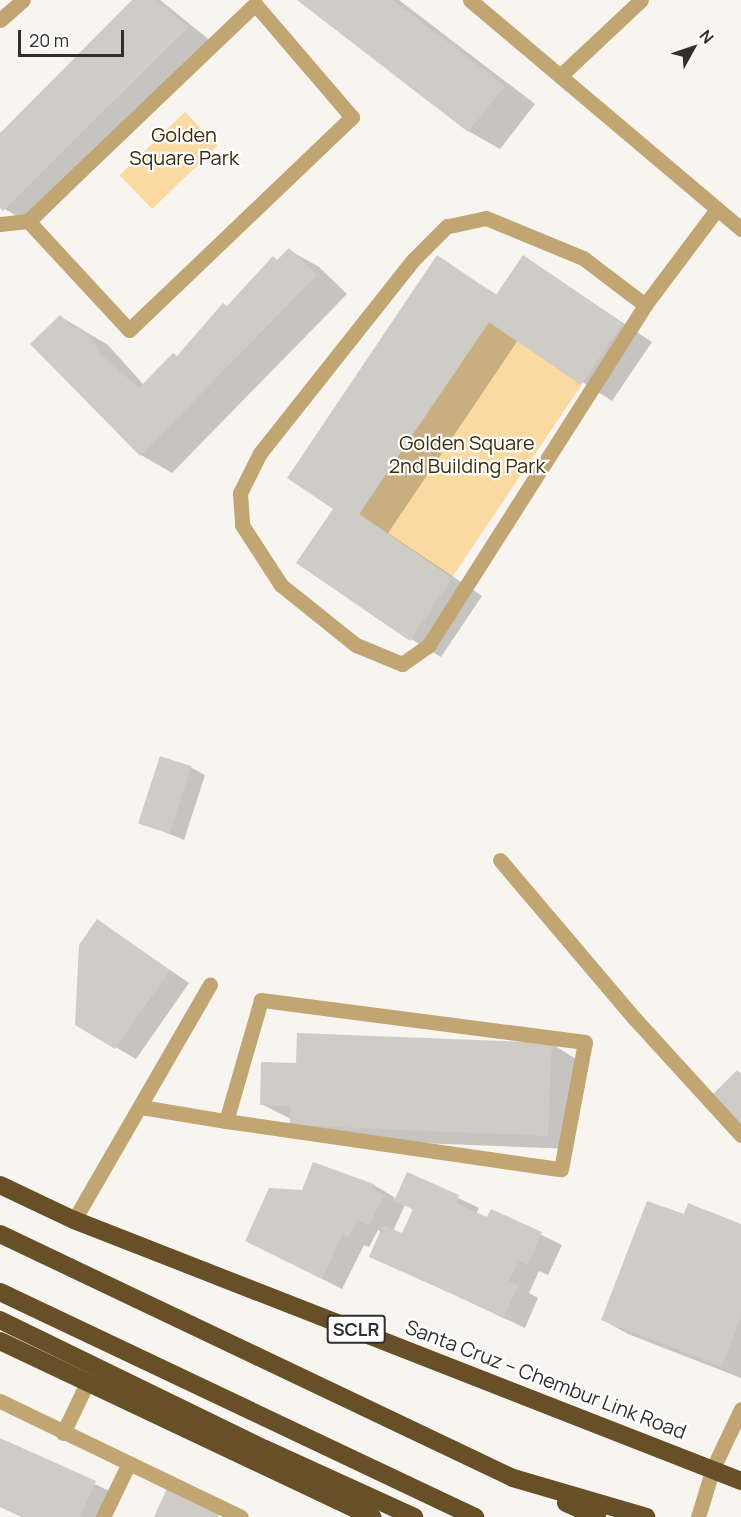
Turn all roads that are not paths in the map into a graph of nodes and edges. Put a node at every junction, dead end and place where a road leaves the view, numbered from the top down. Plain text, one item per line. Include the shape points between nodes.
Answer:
1 (23, 0) edge
2 (470, 0) edge
3 (641, 0) edge
4 (253, 2) edge
5 (0, 20) edge
6 (560, 76) junction
7 (717, 209) junction
8 (28, 221) junction
9 (0, 224) edge
10 (741, 229) edge
11 (645, 305) junction
12 (500, 860) dead end
13 (210, 984) dead end
14 (141, 1107) junction
15 (226, 1121) junction
16 (741, 1135) edge
17 (0, 1185) edge
18 (74, 1220) junction
19 (0, 1234) edge
20 (0, 1292) edge
21 (0, 1320) edge
22 (0, 1341) edge
23 (87, 1383) junction
24 (0, 1401) edge
25 (741, 1409) edge
26 (63, 1433) junction
27 (128, 1465) junction
28 (713, 1468) junction
29 (513, 1478) junction
30 (741, 1481) edge
31 (348, 1512) edge
32 (469, 1516) edge
33 (103, 1517) edge
34 (241, 1517) edge
35 (372, 1517) edge
36 (414, 1517) edge
37 (597, 1517) edge
38 (646, 1517) edge
39 (698, 1517) edge

1 - 5 street
2 - 6 street
3 - 6 street
4 - 8 street
4 - 8 street via 352,117 129,330
6 - 7 street
7 - 10 street
7 - 11 street
8 - 9 street
11 - 11 street via 584,258 486,218 447,226 413,260 260,453 240,493 242,525 281,585 356,645 402,664 428,646
12 - 16 street via 643,1028
13 - 14 street
14 - 15 street
14 - 18 street
15 - 15 street via 561,1169 585,1041 261,1000
17 - 18 highway, Santa Cruz – Chembur Link Road / SCLR
18 - 28 highway, Santa Cruz – Chembur Link Road / SCLR
19 - 29 highway
20 - 32 highway
21 - 36 highway
22 - 23 highway
23 - 26 street
23 - 31 highway
24 - 26 street
25 - 28 street
26 - 27 street
27 - 33 street
27 - 34 street
28 - 30 highway, Santa Cruz – Chembur Link Road / SCLR
28 - 39 street
29 - 37 highway
29 - 38 highway
31 - 35 highway

